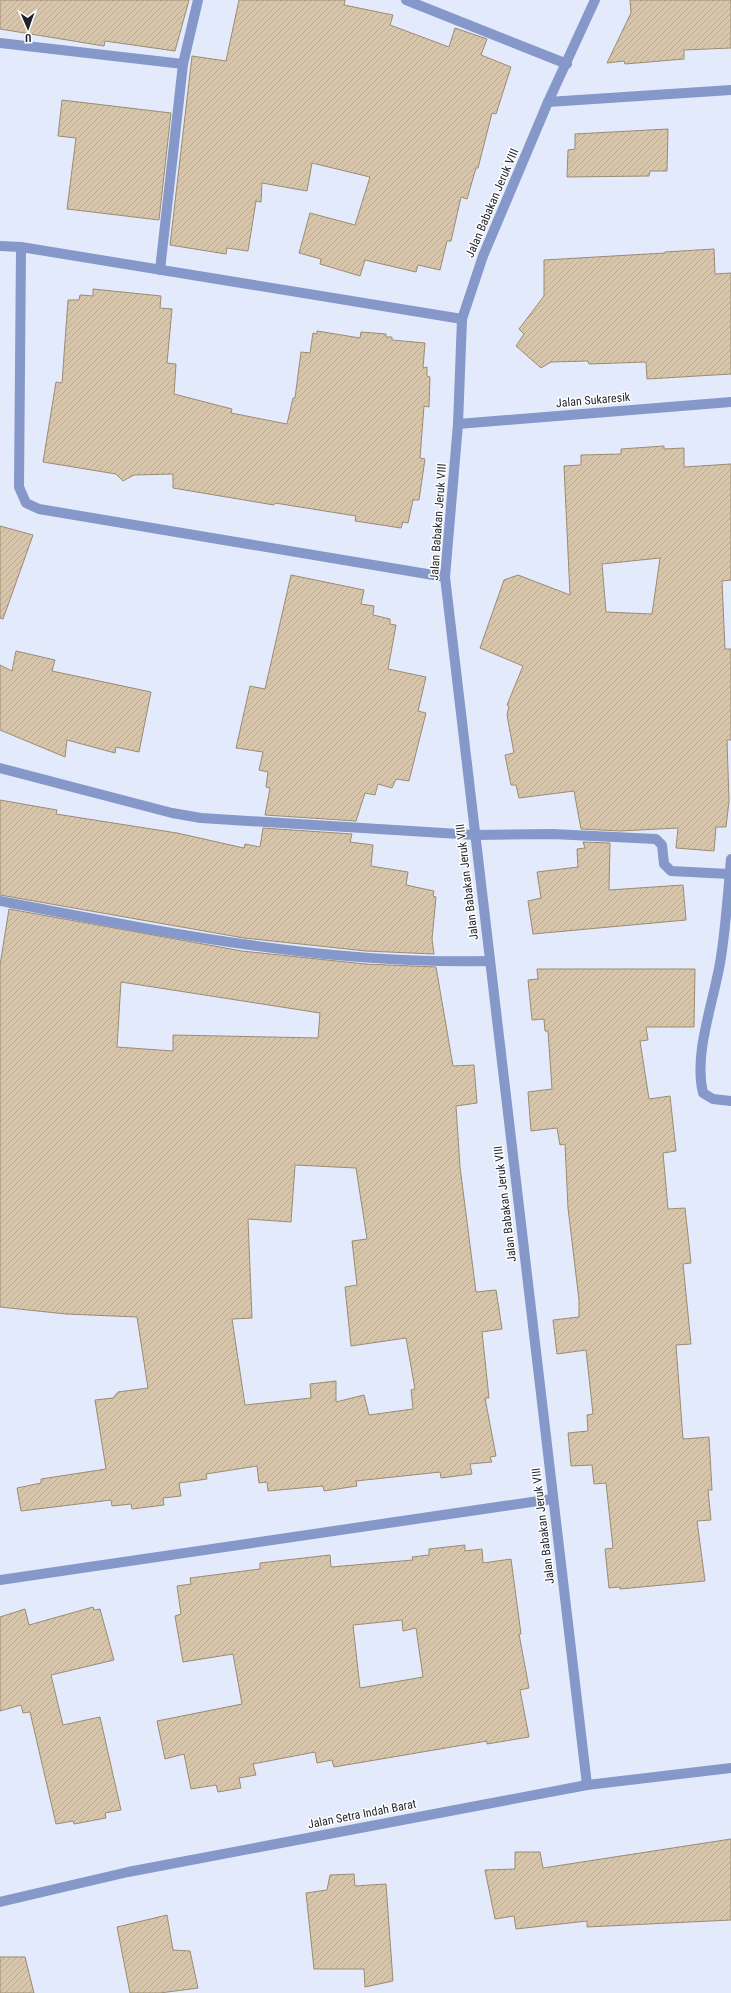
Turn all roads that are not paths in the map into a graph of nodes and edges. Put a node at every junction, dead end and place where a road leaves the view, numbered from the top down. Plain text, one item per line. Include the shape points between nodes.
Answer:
1 (198, 0) edge
2 (406, 0) edge
3 (595, 0) edge
4 (0, 43) edge
5 (183, 64) junction
6 (567, 64) junction
7 (731, 90) edge
8 (548, 102) junction
9 (0, 246) edge
10 (21, 248) junction
11 (160, 270) junction
12 (462, 319) junction
13 (731, 402) edge
14 (458, 424) junction
15 (444, 577) junction
16 (0, 768) edge
17 (475, 835) junction
18 (731, 859) edge
19 (730, 874) junction
20 (0, 901) edge
21 (489, 961) junction
22 (731, 1101) edge
23 (552, 1499) junction
24 (0, 1580) edge
25 (731, 1768) edge
26 (587, 1785) junction
27 (0, 1902) edge

1 - 5 street
2 - 6 street
3 - 6 street, Jalan Babakan Jeruk VIII
4 - 5 street
5 - 11 street
6 - 8 street, Jalan Babakan Jeruk VIII
7 - 8 street
8 - 12 street, Jalan Babakan Jeruk VIII via 483,256
9 - 10 street
10 - 11 street
10 - 15 street via 19,487 26,503 39,510
11 - 12 street
12 - 14 street, Jalan Babakan Jeruk VIII
13 - 14 street, Jalan Sukaresik
14 - 15 street, Jalan Babakan Jeruk VIII
15 - 17 street, Jalan Babakan Jeruk VIII
16 - 17 street via 172,813 202,818
17 - 19 street via 552,834 656,839 662,845 664,864 671,871
17 - 21 street, Jalan Babakan Jeruk VIII
18 - 19 street
19 - 22 street via 721,959 706,1022 700,1080 703,1093 713,1099
20 - 21 street via 226,943 376,960
21 - 23 street, Jalan Babakan Jeruk VIII
23 - 24 street
23 - 26 street, Jalan Babakan Jeruk VIII
25 - 26 street, Jalan Setra Indah Barat
26 - 27 street, Jalan Setra Indah Barat via 128,1872

